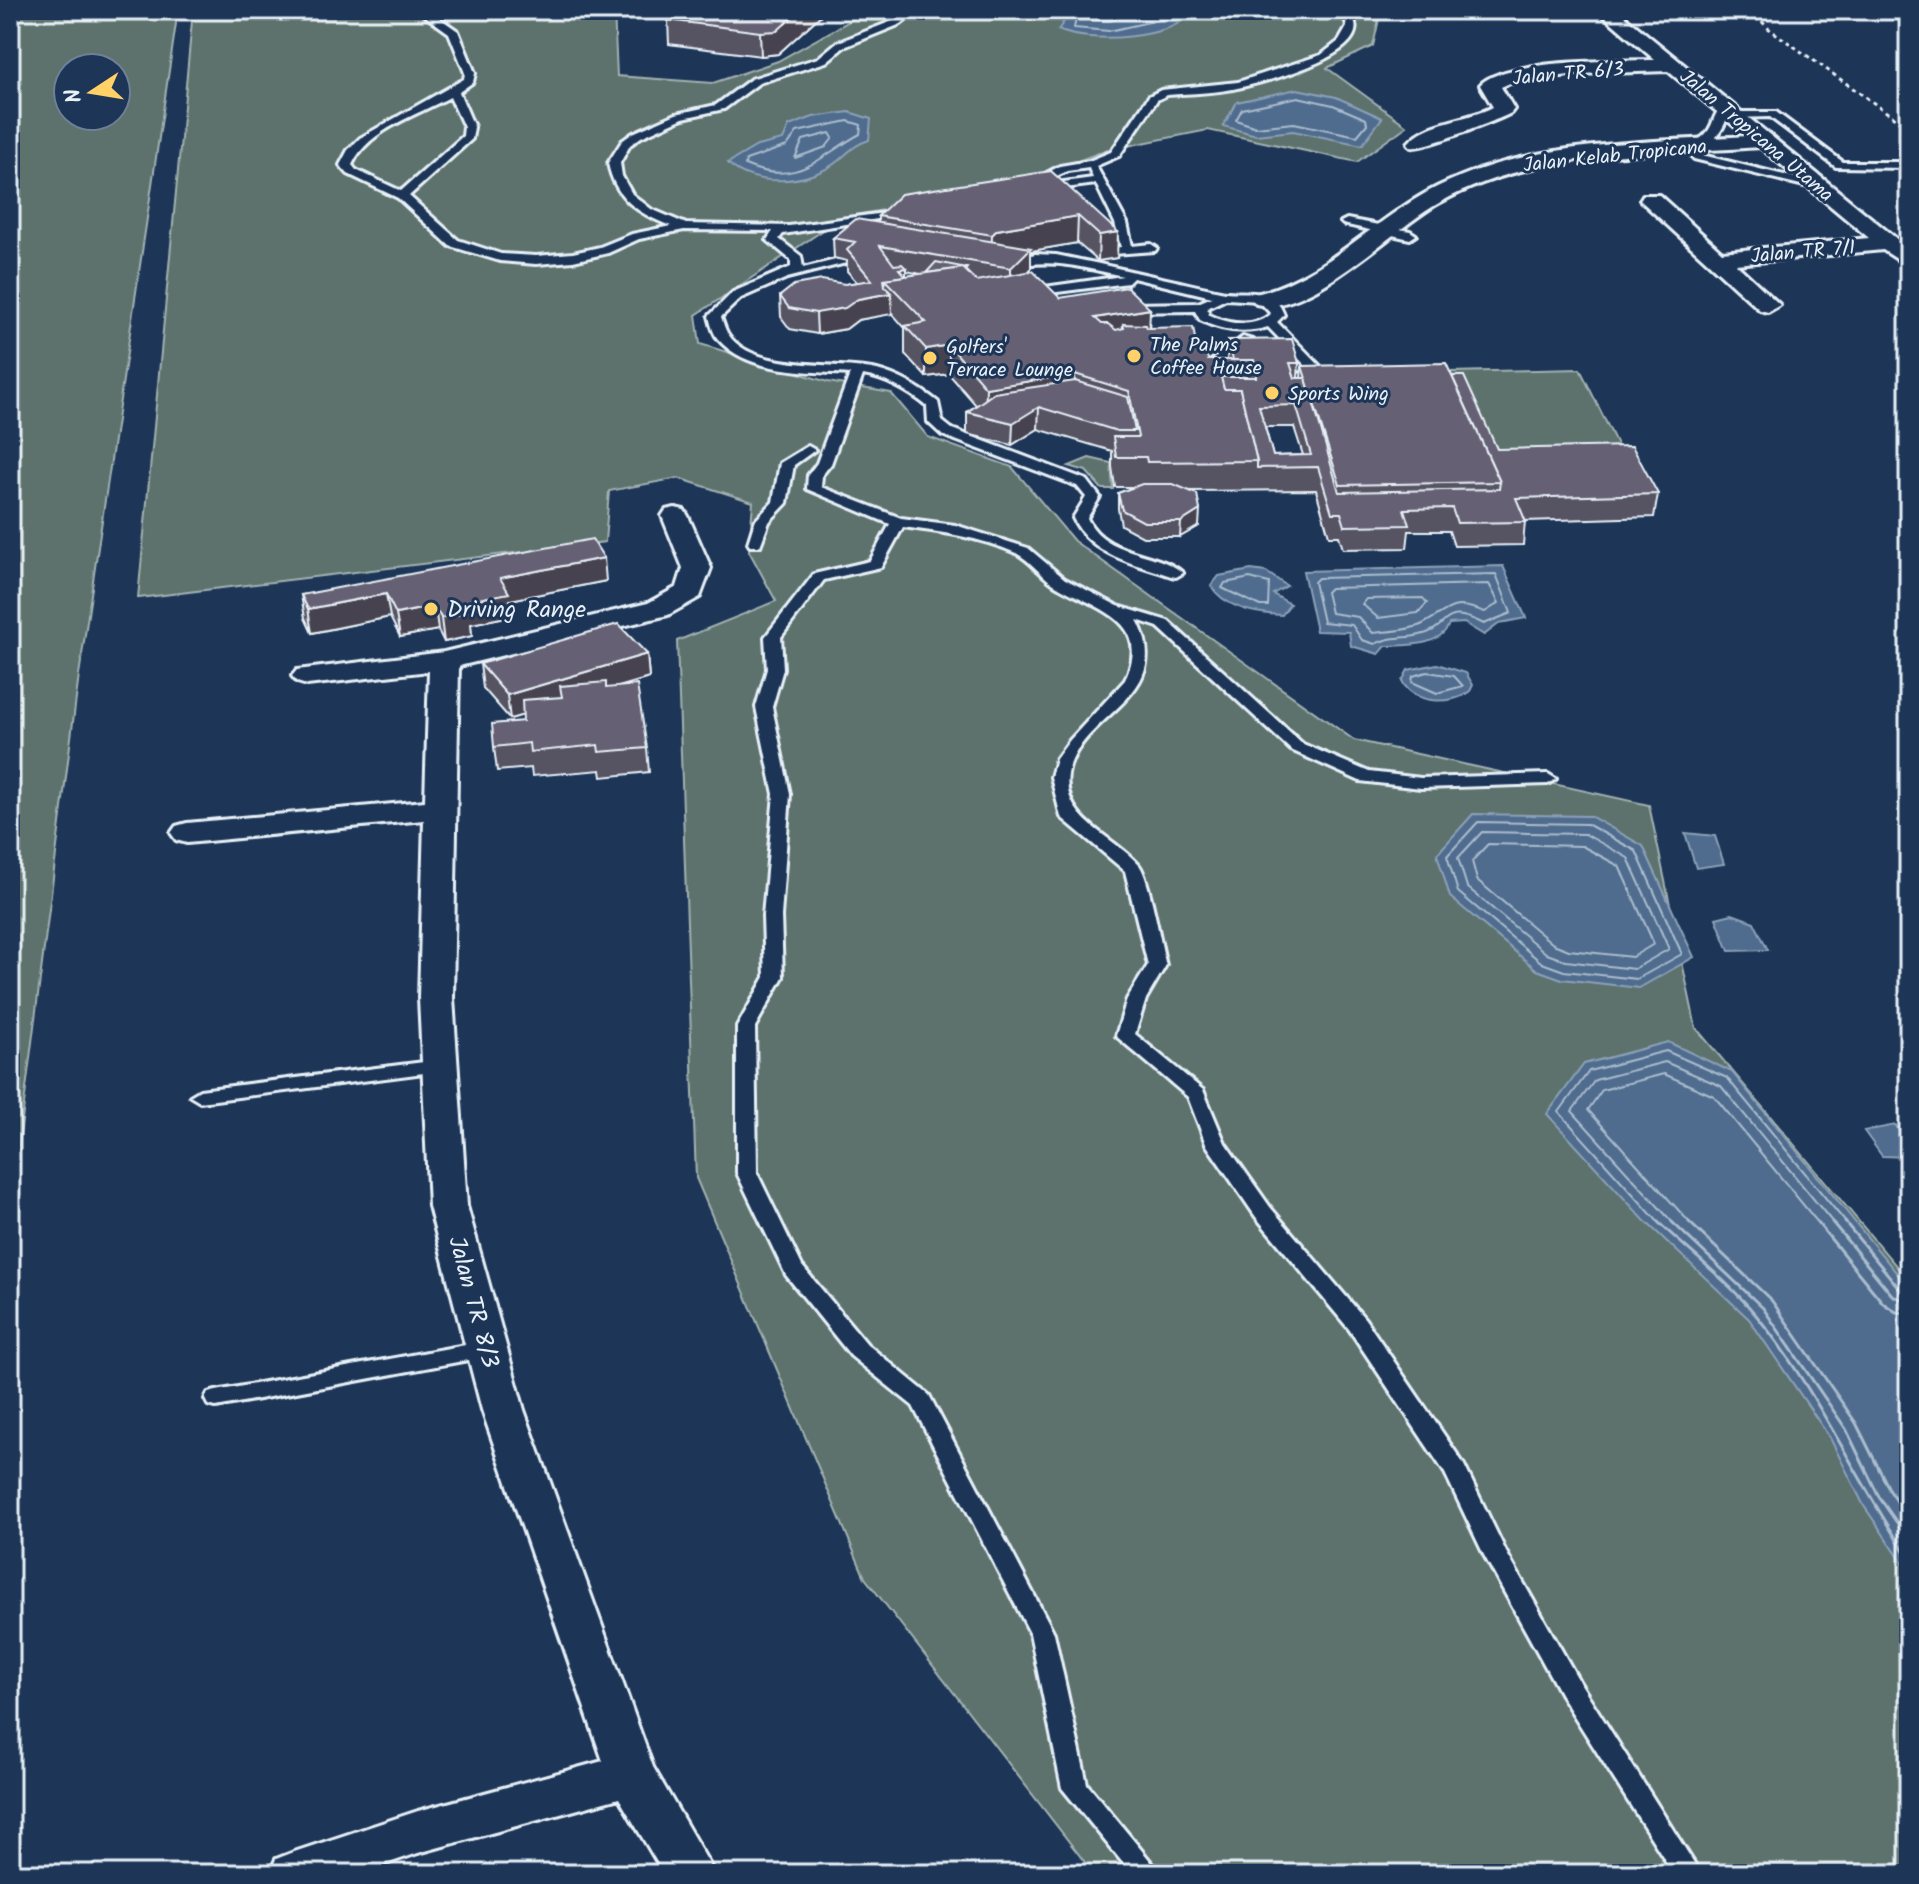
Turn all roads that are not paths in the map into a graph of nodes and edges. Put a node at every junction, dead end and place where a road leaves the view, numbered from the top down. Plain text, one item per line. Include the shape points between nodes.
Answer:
1 (422, 10) edge
2 (913, 10) edge
3 (1340, 10) edge
4 (1606, 10) edge
5 (1674, 65) junction
6 (453, 91) junction
7 (1728, 112) junction
8 (1418, 143) dead end
9 (1769, 146) junction
10 (1694, 152) junction
11 (1091, 164) junction
12 (1909, 165) edge
13 (1103, 185) junction
14 (1817, 186) junction
15 (1057, 190) junction
16 (402, 196) junction
17 (1031, 198) edge
18 (1651, 200) dead end
19 (915, 213) edge
20 (1347, 222) dead end
21 (684, 227) junction
22 (785, 228) junction
23 (1382, 229) junction
24 (1410, 235) junction
25 (1888, 243) junction
26 (1151, 248) dead end
27 (1127, 249) junction
28 (1110, 252) edge
29 (1092, 256) edge
30 (1718, 259) junction
31 (1909, 260) edge
32 (848, 261) edge
33 (1073, 263) junction
34 (1376, 263) dead end
35 (1007, 265) edge
36 (1138, 277) junction
37 (775, 279) junction
38 (1356, 279) dead end
39 (1012, 291) edge
40 (1223, 296) junction
41 (1768, 305) dead end
42 (1200, 307) junction
43 (1115, 309) edge
44 (1271, 311) junction
45 (1249, 327) junction
46 (858, 371) junction
47 (1231, 377) edge
48 (1296, 378) edge
49 (842, 417) junction
50 (808, 450) junction
51 (824, 464) junction
52 (675, 516) dead end
53 (898, 522) junction
54 (755, 543) dead end
55 (1176, 573) dead end
56 (1115, 608) junction
57 (444, 661) junction
58 (307, 676) dead end
59 (1548, 779) dead end
60 (442, 809) junction
61 (187, 833) dead end
62 (440, 1066) junction
63 (200, 1096) dead end
64 (487, 1349) junction
65 (216, 1399) dead end
66 (631, 1774) junction
67 (294, 1874) edge
68 (690, 1874) edge
69 (1148, 1874) edge
70 (1688, 1874) edge

1 - 6 lane via 453,31 470,73 469,80
2 - 21 lane via 898,22 840,45 822,60 755,81 720,107 680,116 626,143 614,163 621,189 639,209
3 - 11 lane via 1352,27 1343,43 1325,57 1239,85 1165,92 1153,98 1118,151
4 - 5 street, Jalan Tropicana Utama
5 - 7 street, Jalan Tropicana Utama
5 - 8 street, Jalan TR 6/3 via 1533,72 1496,80 1491,91 1504,109
6 - 16 lane via 469,127 468,137
6 - 16 lane via 405,114 348,157 352,172
7 - 9 street, Jalan Tropicana Utama
7 - 10 lane via 1718,131
7 - 12 lane via 1772,114 1840,165
9 - 10 street, Jalan Kelab Tropicana
9 - 14 street, Jalan Tropicana Utama
10 - 14 lane
10 - 23 street, Jalan Kelab Tropicana via 1515,166 1450,188
10 - 24 street, Jalan Kelab Tropicana via 1517,179 1452,205
11 - 13 lane
11 - 15 lane via 1057,171 1021,191
13 - 15 lane
13 - 27 lane
14 - 25 street, Jalan Tropicana Utama
15 - 17 lane
16 - 21 lane via 454,243 500,257 573,257
18 - 30 street, Jalan TR 7/1
19 - 22 lane
20 - 23 lane
21 - 22 lane
22 - 37 lane via 773,240 799,264
23 - 24 lane
23 - 44 street, Jalan Kelab Tropicana
24 - 34 street, Jalan Kelab Tropicana
25 - 30 street, Jalan TR 7/1
25 - 31 street, Jalan Tropicana Utama
26 - 27 lane
27 - 28 lane
29 - 33 lane
30 - 41 street, Jalan TR 7/1
32 - 37 lane
33 - 35 lane via 1046,258
33 - 36 lane
36 - 39 lane via 1031,293
36 - 40 lane
37 - 46 lane via 727,301 715,316 720,334 738,350 765,361
38 - 44 street via 1311,304
40 - 42 lane
40 - 44 lane
42 - 43 lane
42 - 45 lane via 1207,326
44 - 45 lane
44 - 48 lane via 1316,368 1313,375
45 - 47 lane via 1245,342 1216,364
46 - 49 lane
46 - 55 lane via 884,376 928,401 935,422 947,432 1082,483 1093,497 1080,518 1086,531 1113,549
49 - 50 lane
49 - 51 lane
50 - 51 lane
50 - 54 lane via 787,463 780,503 762,521
51 - 53 lane via 815,475 814,489
52 - 57 street via 697,568 690,591 658,609
53 - 56 lane via 955,529 1023,551 1060,582
53 - 69 lane via 876,564 819,577 773,637 775,669 764,707 782,794 772,916 774,977 746,1027 747,1173 793,1270 859,1350 921,1401 1042,1633 1075,1788
56 - 59 lane via 1163,624 1297,747 1366,777 1421,783
56 - 70 lane via 1128,617 1138,636 1139,667 1132,682 1064,759 1059,777 1067,813 1133,869 1157,965 1130,1007 1125,1036 1196,1094 1216,1144 1263,1212 1357,1324 1455,1469 1570,1688
57 - 58 street
57 - 60 street, Jalan TR 8/3
60 - 61 street
60 - 62 street, Jalan TR 8/3 via 436,998
62 - 63 lane
62 - 64 street, Jalan TR 8/3 via 448,1206
64 - 65 lane
64 - 66 street, Jalan TR 8/3 via 503,1410
66 - 67 street via 418,1832
66 - 68 street, Jalan TR 8/3

